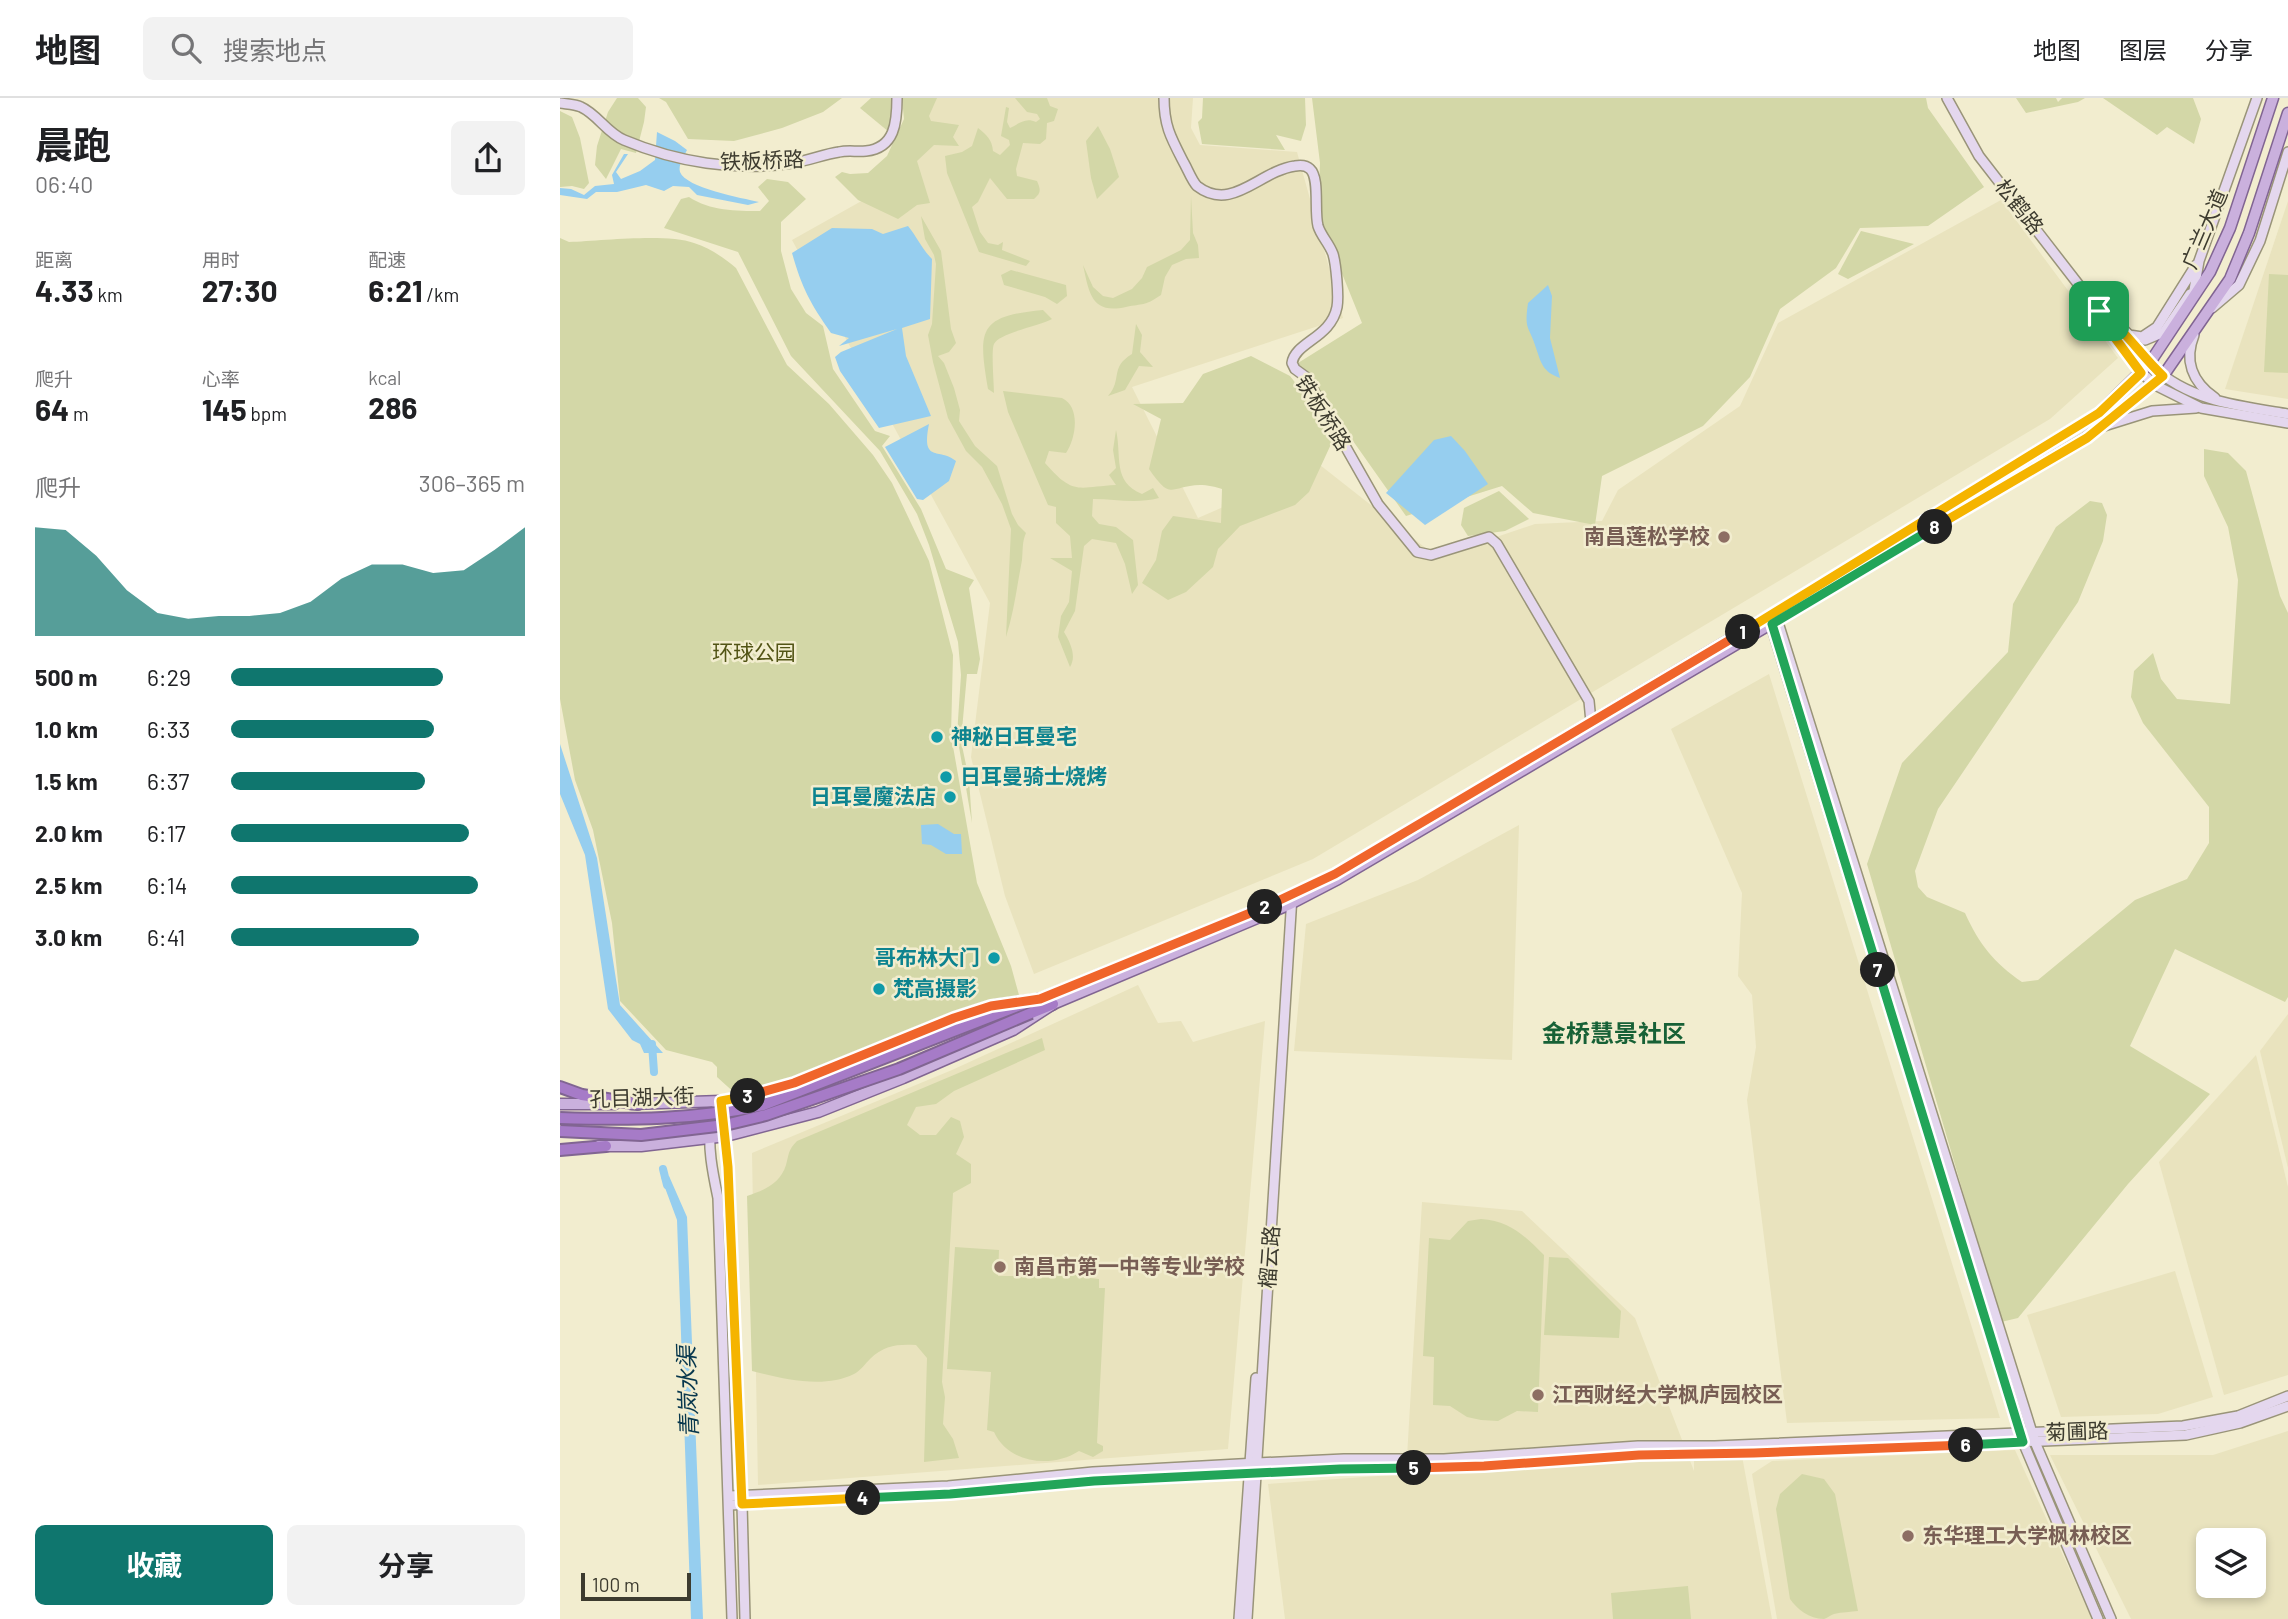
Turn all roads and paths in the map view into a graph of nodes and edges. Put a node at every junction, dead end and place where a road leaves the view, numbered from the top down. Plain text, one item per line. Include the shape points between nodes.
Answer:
1 (897, 98) edge
2 (1164, 98) edge
3 (1947, 98) edge
4 (2257, 98) edge
5 (2273, 98) edge
6 (560, 103) edge
7 (2288, 113) edge
8 (2288, 152) edge
9 (2199, 261) junction
10 (2195, 287) junction
11 (2193, 300) junction
12 (2211, 310) junction
13 (2099, 311) junction
14 (2111, 319) junction
15 (2195, 331) junction
16 (2129, 335) junction
17 (2149, 364) junction
18 (2141, 373) junction
19 (2163, 376) junction
20 (2155, 385) junction
21 (2222, 403) junction
22 (2201, 408) junction
23 (2288, 414) edge
24 (2288, 423) edge
25 (2102, 426) junction
26 (1773, 618) junction
27 (1591, 722) junction
28 (1290, 900) junction
29 (1040, 999) junction
30 (1053, 1004) junction
31 (1029, 1008) junction
32 (560, 1087) edge
33 (721, 1101) junction
34 (560, 1104) edge
35 (638, 1104) junction
36 (560, 1118) edge
37 (560, 1131) edge
38 (726, 1136) junction
39 (711, 1139) junction
40 (606, 1146) joint
41 (560, 1148) edge
42 (2288, 1396) edge
43 (2288, 1406) edge
44 (2022, 1438) junction
45 (2033, 1438) junction
46 (1254, 1463) junction
47 (1253, 1474) junction
48 (742, 1500) junction
49 (730, 1501) junction
50 (733, 1619) edge
51 (745, 1619) edge
52 (1239, 1619) edge
53 (1247, 1619) edge
54 (2098, 1619) edge
55 (2111, 1619) edge

1 - 6 street, 铁板桥路 via 894,131 877,149 753,166 692,161 637,145 617,137 582,107
2 - 27 street, 铁板桥路 via 1164,120 1196,185 1218,195 1232,195 1278,170 1309,167 1316,185 1317,222 1334,256 1337,307 1324,333 1296,351 1295,369 1306,377 1378,504 1417,552 1431,555 1489,537 1497,544 1589,701
3 - 13 street, 松鹤路 via 1979,156
4 - 9 street
5 - 11 main road, 广兰大道 via 2230,228
7 - 12 main road, 广兰大道 via 2249,233
8 - 12 street via 2260,241 2239,285
9 - 10 street
9 - 16 street via 2157,327 2142,337
10 - 11 street
10 - 16 street via 2164,332 2146,340
11 - 17 main road, 广兰大道
12 - 15 main road, 广兰大道
13 - 14 street, 松鹤路
13 - 18 street, 松鹤路
14 - 16 street
14 - 17 street, 松鹤路
15 - 19 main road, 广兰大道
15 - 21 street via 2189,362 2202,387
17 - 18 main road, 广兰大道
17 - 19 street, 松鹤路
18 - 20 street, 松鹤路
18 - 26 main road, 广兰大道 via 2099,413
19 - 20 main road, 广兰大道
19 - 21 street, 松鹤路
20 - 22 street, 松鹤路
20 - 25 main road, 广兰大道
21 - 23 street, 松鹤路
22 - 24 street
22 - 25 street via 2152,411
25 - 26 main road, 广兰大道
26 - 27 main road
26 - 28 main road via 1338,879
26 - 44 street
26 - 45 street
27 - 28 main road
28 - 29 main road
28 - 30 main road
28 - 46 street, 榴云路
29 - 31 highway, 孔目湖大街
29 - 33 main road via 991,1006 794,1083
30 - 31 highway, 孔目湖大街
30 - 38 main road via 1013,1030 903,1078 818,1112
31 - 36 highway, 孔目湖大街, bridge via 763,1105 723,1114 641,1121
31 - 37 highway, 孔目湖大街, bridge via 899,1069 766,1115 641,1135
32 - 35 highway
33 - 35 main road
33 - 38 street
33 - 39 street via 711,1119
34 - 35 main road
38 - 39 main road
38 - 48 street
39 - 40 main road
39 - 49 street via 718,1198
40 - 41 highway
42 - 45 street, 菊圃路 via 2238,1416 2183,1426
43 - 45 street, 菊圃路 via 2186,1435
44 - 45 street, 菊圃路
44 - 46 street, 菊圃路 via 1638,1446 1444,1459
44 - 47 street, 菊圃路
44 - 54 street
45 - 55 street
46 - 47 street, 榴云路
46 - 48 street, 菊圃路
47 - 48 street, 菊圃路 via 950,1494
47 - 52 street, 榴云路
47 - 53 street, 榴云路
48 - 49 street, 菊圃路
48 - 51 street
49 - 50 street

